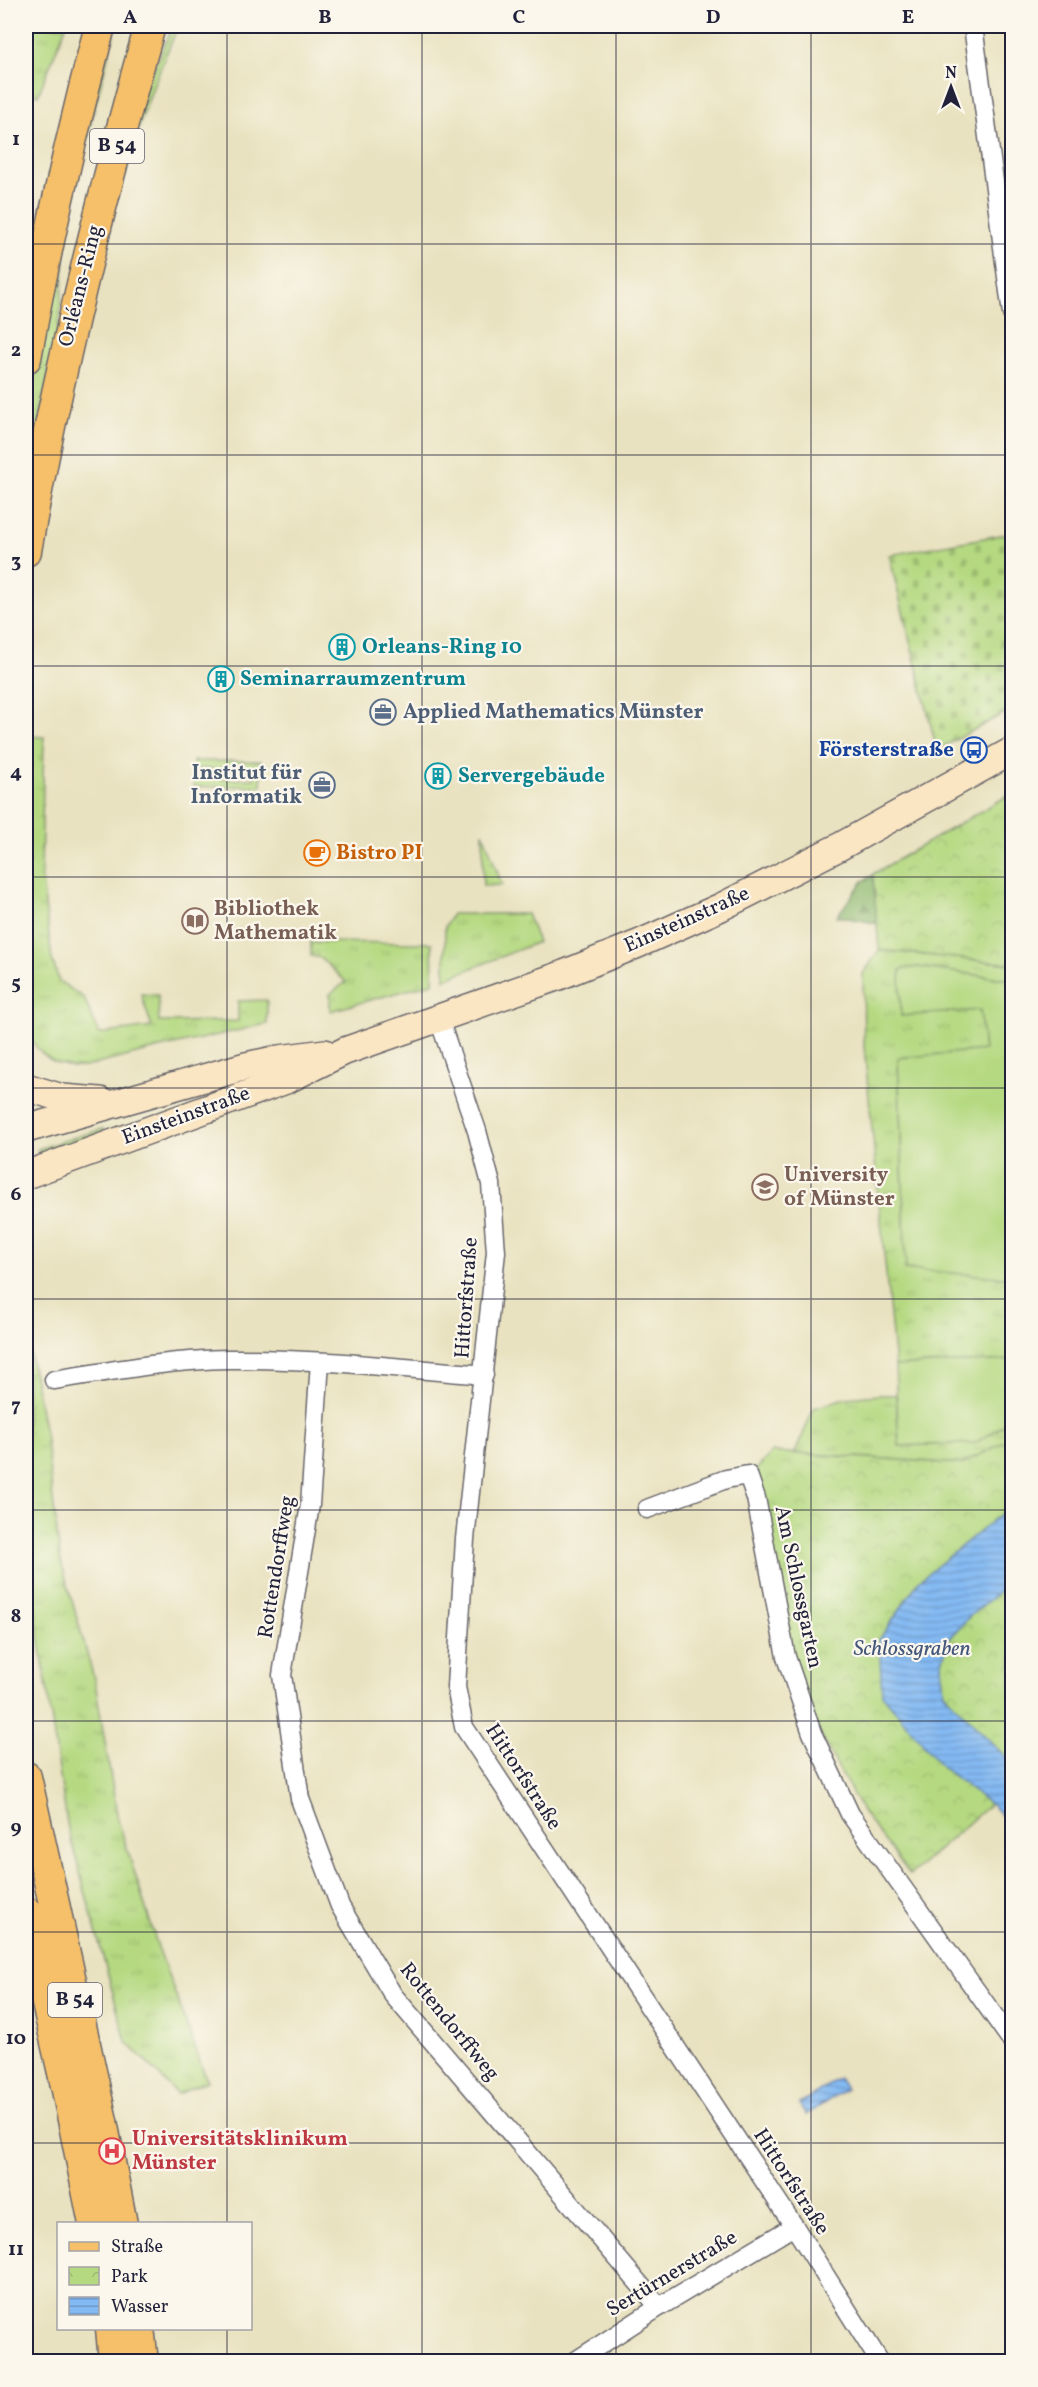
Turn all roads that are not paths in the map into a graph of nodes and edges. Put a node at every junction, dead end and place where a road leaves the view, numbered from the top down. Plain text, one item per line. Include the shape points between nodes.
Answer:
1 (100, 26) edge
2 (150, 26) edge
3 (973, 26) edge
4 (1012, 314) edge
5 (26, 358) edge
6 (26, 551) edge
7 (1012, 751) edge
8 (439, 1019) junction
9 (345, 1051) junction
10 (26, 1087) edge
11 (138, 1097) junction
12 (26, 1129) edge
13 (26, 1175) edge
14 (320, 1362) junction
15 (484, 1375) junction
16 (54, 1380) dead end
17 (647, 1509) dead end
18 (26, 1777) edge
19 (26, 1912) edge
20 (1012, 2041) edge
21 (94, 2222) edge
22 (122, 2222) edge
23 (794, 2226) junction
24 (659, 2307) junction
25 (111, 2330) edge
26 (139, 2330) edge
27 (114, 2361) edge
28 (143, 2361) edge
29 (574, 2361) edge
30 (880, 2361) edge

1 - 5 main road, Orléans-Ring / B 54 via 44,256
2 - 6 main road, Orléans-Ring / B 54 via 77,300 43,451
3 - 4 street
7 - 8 main road, Einsteinstraße via 721,907 568,972
8 - 9 main road, Einsteinstraße
8 - 15 street, Hittorfstraße via 491,1184 496,1252
9 - 11 main road, Einsteinstraße via 246,1066
9 - 13 main road, Einsteinstraße via 286,1080
10 - 11 main road via 81,1101
11 - 12 main road, Einsteinstraße
14 - 15 street
14 - 16 street via 227,1359
14 - 24 street, Rottendorffweg via 310,1505 282,1675 300,1799 340,1906 393,1995
15 - 23 street, Hittorfstraße via 465,1539 456,1687 464,1727
17 - 20 street, Am Schlossgarten via 726,1479 748,1475 756,1498 786,1657 812,1732 850,1814
18 - 22 main road, B 54
19 - 21 main road, B 54
23 - 24 street, Sertürnerstraße
23 - 30 street, Hittorfstraße
24 - 29 street, Sertürnerstraße
25 - 27 main road
26 - 28 main road

